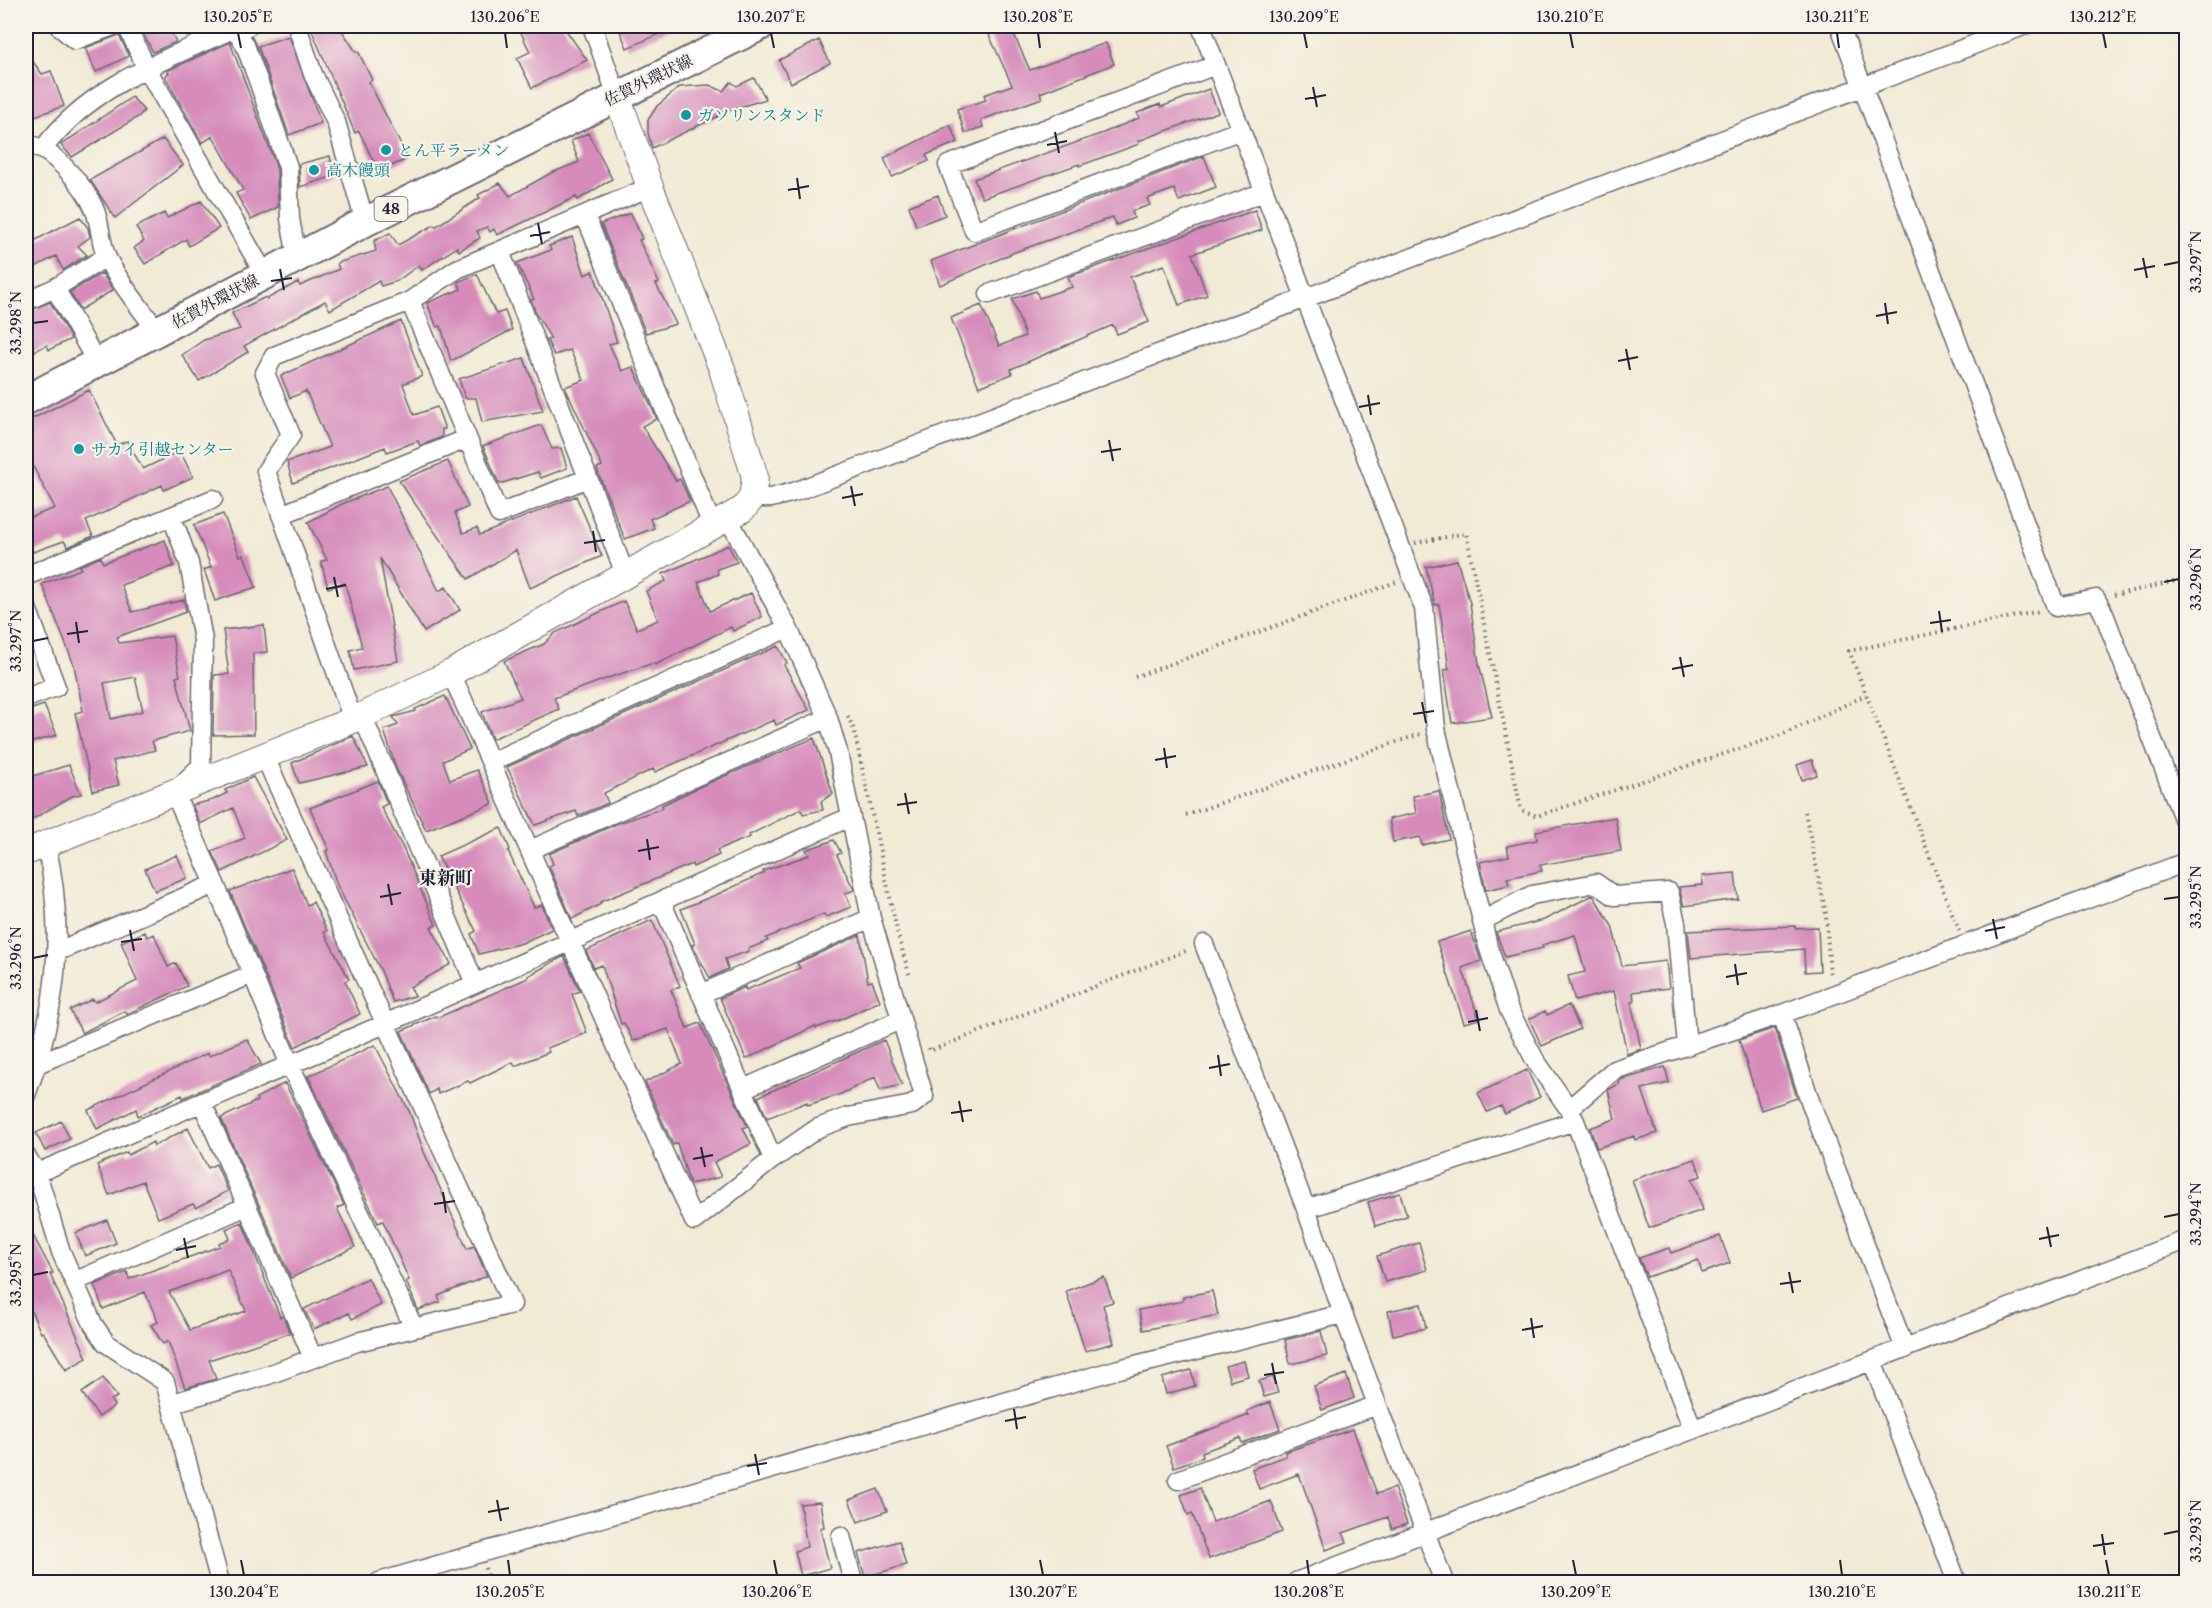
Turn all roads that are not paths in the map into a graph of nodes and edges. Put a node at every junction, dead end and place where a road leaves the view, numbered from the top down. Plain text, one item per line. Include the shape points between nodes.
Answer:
1 (59, 26) edge
2 (113, 26) edge
3 (127, 26) edge
4 (297, 26) edge
5 (592, 26) edge
6 (760, 26) edge
7 (1201, 26) edge
8 (1840, 26) edge
9 (2022, 26) edge
10 (241, 27) edge
11 (1216, 65) junction
12 (147, 69) junction
13 (1861, 85) junction
14 (617, 96) junction
15 (1241, 130) junction
16 (34, 147) edge
17 (650, 187) junction
18 (1264, 192) junction
19 (585, 214) junction
20 (365, 222) junction
21 (500, 251) junction
22 (106, 257) junction
23 (297, 257) junction
24 (265, 275) junction
25 (55, 288) junction
26 (989, 294) dead end
27 (1304, 297) junction
28 (26, 301) edge
29 (410, 301) junction
30 (157, 331) junction
31 (97, 363) junction
32 (26, 400) edge
33 (466, 439) junction
34 (588, 478) junction
35 (752, 498) junction
36 (213, 499) dead end
37 (281, 515) junction
38 (172, 517) junction
39 (720, 522) junction
40 (625, 574) junction
41 (26, 576) edge
42 (26, 605) edge
43 (788, 628) junction
44 (452, 673) junction
45 (26, 698) edge
46 (358, 717) junction
47 (828, 718) junction
48 (264, 755) junction
49 (491, 762) junction
50 (174, 792) junction
51 (850, 817) junction
52 (2187, 826) edge
53 (36, 848) edge
54 (530, 850) junction
55 (2187, 862) edge
56 (215, 884) junction
57 (661, 901) junction
58 (871, 918) junction
59 (1482, 921) junction
60 (570, 942) junction
61 (1204, 944) road end
62 (56, 951) junction
63 (250, 975) junction
64 (475, 984) junction
65 (701, 994) junction
66 (1782, 1014) junction
67 (900, 1020) junction
68 (387, 1023) junction
69 (1687, 1046) junction
70 (37, 1064) junction
71 (290, 1065) junction
72 (743, 1089) junction
73 (26, 1095) edge
74 (202, 1102) junction
75 (1572, 1115) junction
76 (26, 1156) edge
77 (773, 1158) junction
78 (37, 1173) junction
79 (247, 1206) junction
80 (1306, 1209) junction
81 (2187, 1240) edge
82 (76, 1281) junction
83 (1343, 1314) junction
84 (414, 1328) junction
85 (1905, 1349) junction
86 (313, 1358) junction
87 (1872, 1361) junction
88 (173, 1403) junction
89 (1377, 1405) junction
90 (1693, 1430) junction
91 (1179, 1480) dead end
92 (1425, 1533) junction
93 (841, 1536) dead end
94 (220, 1582) edge
95 (379, 1582) edge
96 (853, 1582) edge
97 (1296, 1582) edge
98 (1444, 1582) edge
99 (1957, 1582) edge

1 - 2 street via 75,40
3 - 12 street
4 - 20 street via 336,122
5 - 14 street
6 - 14 main road, 佐賀外環状線 / 48
7 - 11 street
8 - 13 street
9 - 13 street
10 - 12 street
10 - 23 street via 288,167 290,219
11 - 15 street
11 - 15 street via 948,165 974,231
12 - 16 street via 86,103
12 - 24 street
13 - 27 street
13 - 52 street via 2056,608 2096,599
14 - 17 street
14 - 20 main road, 佐賀外環状線 / 48
15 - 18 street
16 - 22 street via 62,163 93,206
17 - 19 street
17 - 35 street via 722,369 755,477
18 - 26 street
18 - 27 street
19 - 21 street
19 - 39 street
20 - 23 main road, 佐賀外環状線 / 48
21 - 29 street via 457,269
21 - 34 street
22 - 25 street
22 - 30 street
23 - 24 main road, 佐賀外環状線 / 48
24 - 30 main road, 佐賀外環状線 / 48
25 - 28 street
25 - 31 street
27 - 35 street via 794,492
27 - 59 street via 1424,608 1436,729
29 - 33 street
29 - 37 street via 274,356 265,373 291,435 266,471
30 - 31 main road, 佐賀外環状線 / 48
31 - 32 main road, 佐賀外環状線 / 48
33 - 34 street via 499,514
33 - 37 street
34 - 40 street
35 - 39 street via 743,509
36 - 38 street
37 - 46 street
38 - 41 street
38 - 50 street via 189,563 203,640 201,766
39 - 40 street
39 - 43 street
40 - 44 street
42 - 45 street via 56,687
43 - 47 street
43 - 49 street
44 - 46 street
44 - 49 street
46 - 48 street
46 - 64 street
47 - 51 street
47 - 54 street
48 - 50 street
48 - 68 street
49 - 54 street
50 - 53 street
50 - 56 street
51 - 57 street
51 - 58 street
53 - 62 street via 55,885
54 - 60 street
55 - 66 street
56 - 62 street
56 - 63 street
57 - 60 street
57 - 65 street
58 - 65 street
58 - 67 street
59 - 69 street via 1532,895 1596,883 1614,896 1669,892 1676,923
59 - 75 street via 1509,1010 1535,1060
60 - 64 street
60 - 77 street via 694,1221
61 - 80 street
62 - 70 street via 49,1021
63 - 70 street
63 - 71 street
64 - 68 street
65 - 72 street
66 - 69 street
66 - 85 street via 1811,1104
67 - 72 street
67 - 77 street via 924,1096 912,1105 849,1117 818,1128
68 - 71 street
68 - 84 street via 512,1304
69 - 75 street via 1614,1070
70 - 73 street
71 - 74 street
71 - 84 street
72 - 77 street
74 - 78 street
74 - 79 street
75 - 80 street
75 - 90 street
76 - 78 street
78 - 82 street via 61,1252
79 - 82 street
79 - 86 street
80 - 83 street
81 - 85 street
82 - 88 street via 93,1324 106,1342 165,1382
83 - 89 street
83 - 95 street via 1107,1372
84 - 86 street
85 - 87 street
86 - 88 street
87 - 90 street
87 - 99 street
88 - 94 street
89 - 91 street
89 - 92 street
90 - 92 street
92 - 97 street
92 - 98 street
93 - 96 street

